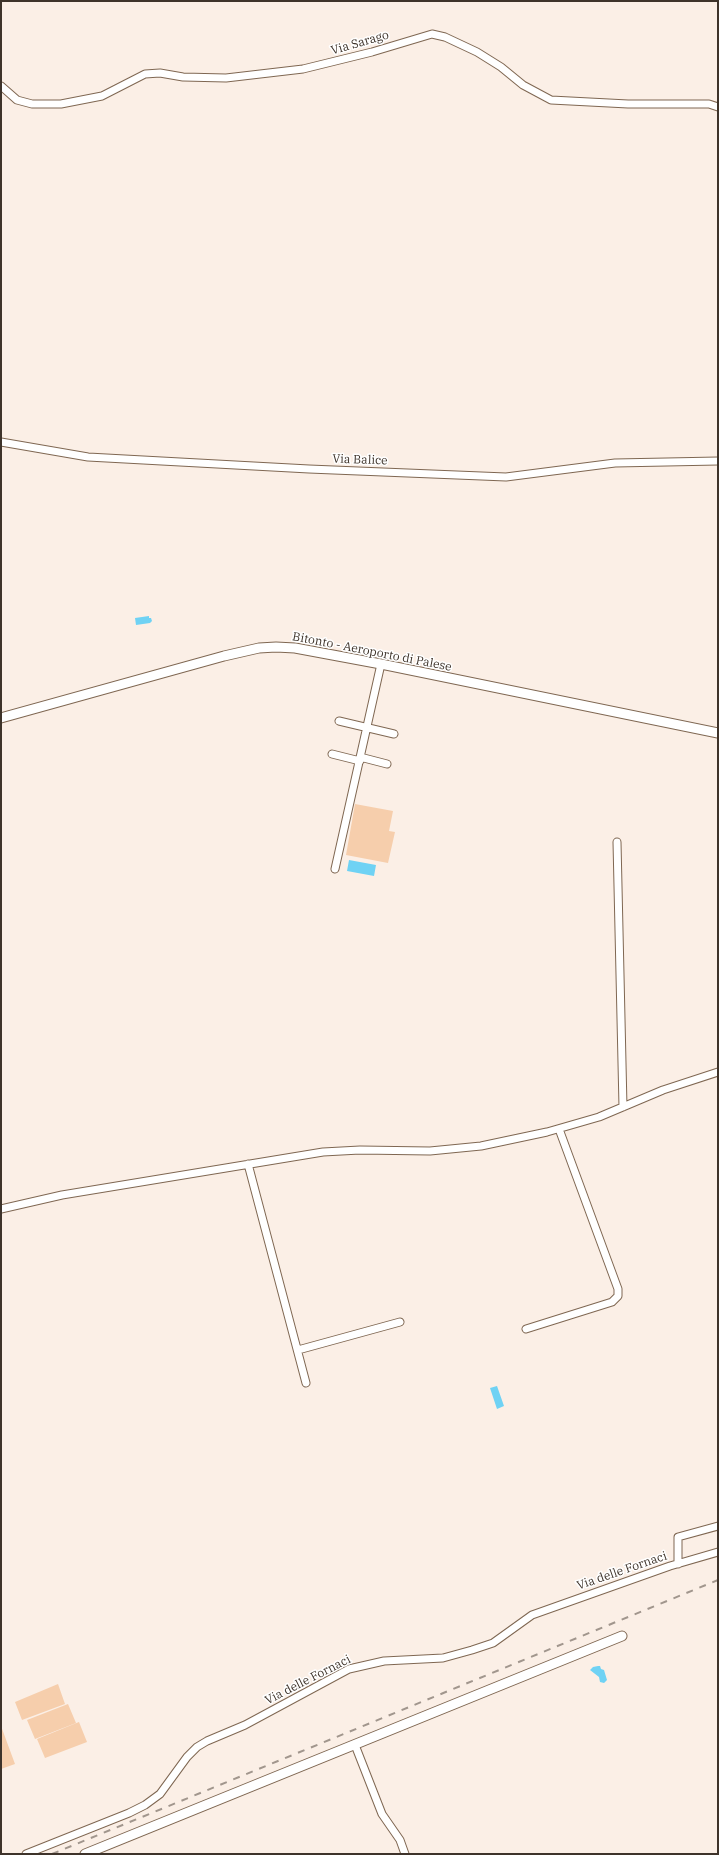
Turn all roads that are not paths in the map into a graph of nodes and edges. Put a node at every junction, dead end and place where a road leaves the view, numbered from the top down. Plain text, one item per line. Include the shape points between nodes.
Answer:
1 (1, 86) edge
2 (718, 107) edge
3 (1, 442) edge
4 (718, 461) edge
5 (381, 664) junction
6 (1, 718) edge
7 (339, 721) dead end
8 (367, 728) junction
9 (718, 733) edge
10 (394, 734) dead end
11 (332, 754) dead end
12 (360, 759) junction
13 (387, 764) dead end
14 (617, 842) dead end
15 (336, 869) dead end
16 (718, 1072) edge
17 (623, 1107) junction
18 (559, 1129) junction
19 (248, 1164) junction
20 (1, 1209) edge
21 (400, 1322) dead end
22 (526, 1329) dead end
23 (298, 1350) junction
24 (306, 1383) dead end
25 (718, 1526) edge
26 (718, 1552) edge
27 (678, 1564) junction
28 (622, 1636) dead end
29 (355, 1745) junction
30 (26, 1854) edge
31 (85, 1854) edge
32 (405, 1854) edge

1 - 2 street, Via Sarago via 17,100 32,104 62,104 102,96 144,74 226,78 303,69 432,34 445,36 476,52 501,67 523,85 551,100 628,104 709,104
3 - 4 street, Via Balice via 88,457 506,477 615,463
5 - 6 main road, Bitonto - Aeroporto di Palese via 295,648 259,648
5 - 8 street
5 - 9 main road, Bitonto - Aeroporto di Palese
7 - 8 street
8 - 10 street
8 - 12 street
11 - 12 street
12 - 13 street
12 - 15 street
14 - 17 street
16 - 17 street via 663,1090
17 - 18 street
18 - 19 street via 481,1146 430,1151 323,1152
18 - 22 street via 618,1289 618,1296 612,1302
19 - 20 street via 62,1195
19 - 23 street
21 - 23 street
23 - 24 street
25 - 27 street via 678,1537
26 - 27 street, Via delle Fornaci
27 - 30 street, Via delle Fornaci via 532,1615 493,1643 472,1650 443,1658 384,1661 348,1669 246,1725 198,1747 187,1757 160,1794 145,1805
28 - 29 main road
29 - 31 main road
29 - 32 street via 382,1814 400,1840

